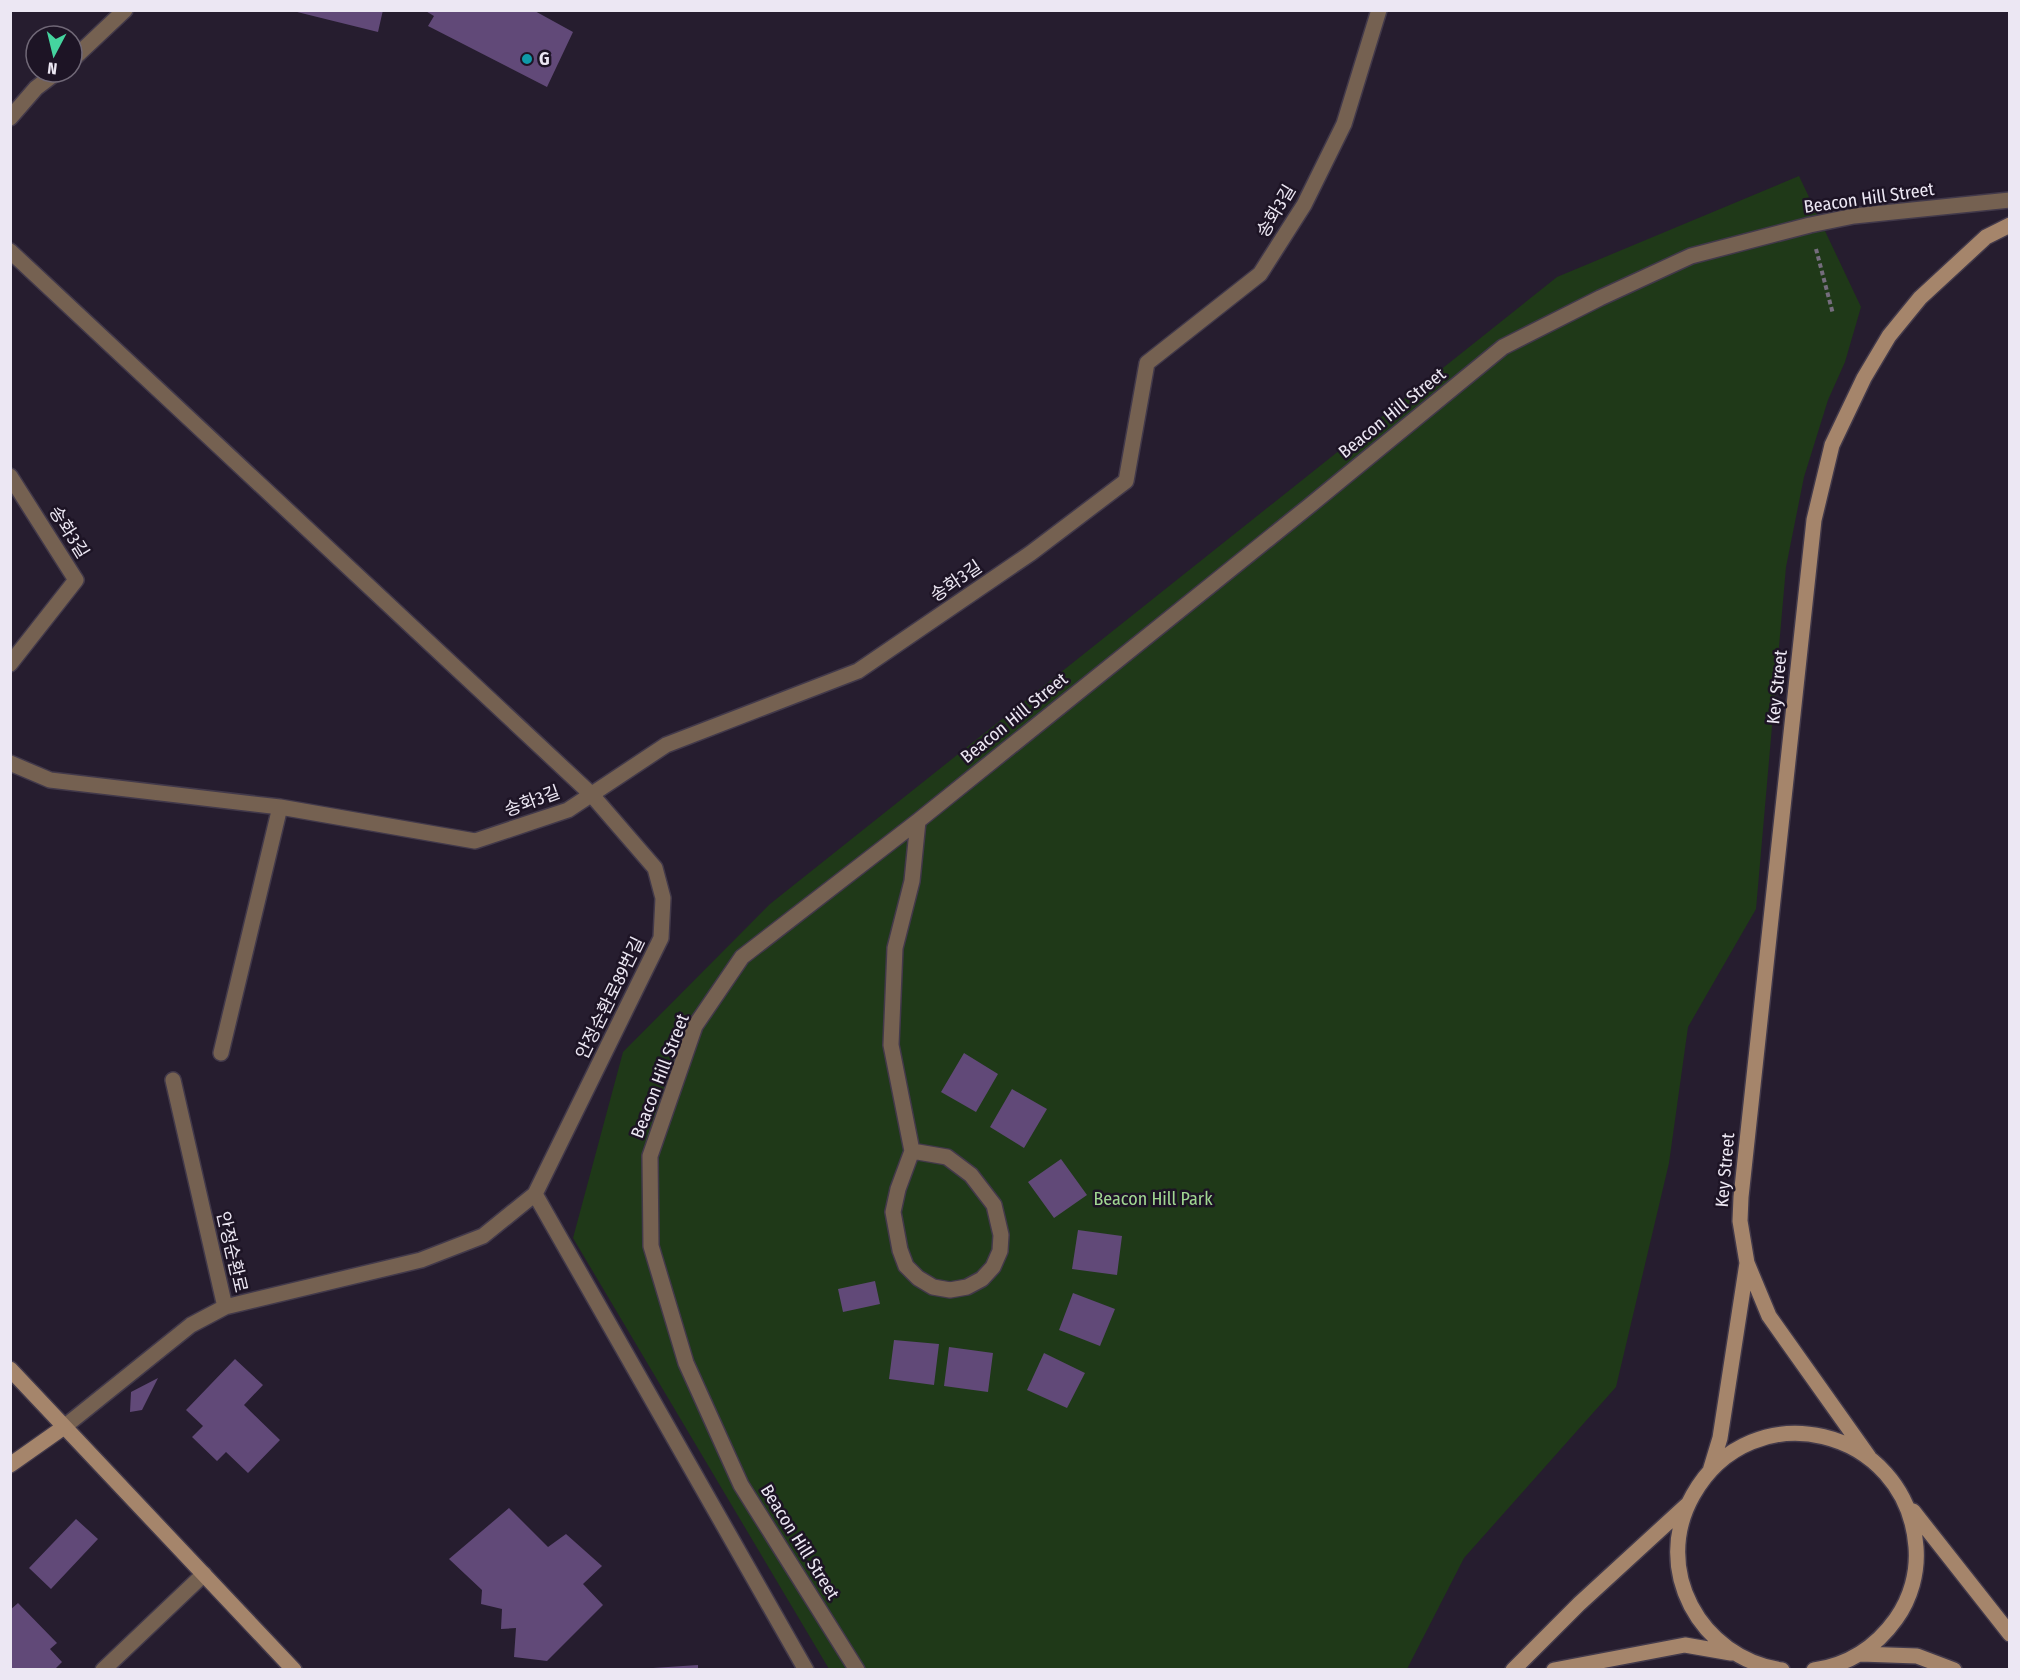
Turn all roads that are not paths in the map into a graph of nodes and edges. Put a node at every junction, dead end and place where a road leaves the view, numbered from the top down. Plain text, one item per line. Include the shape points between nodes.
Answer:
1 (125, 10) edge
2 (1379, 10) edge
3 (84, 49) edge
4 (41, 84) edge
5 (10, 118) edge
6 (2010, 200) edge
7 (2010, 225) edge
8 (10, 250) edge
9 (10, 476) edge
10 (10, 664) edge
11 (10, 763) edge
12 (591, 794) junction
13 (280, 807) junction
14 (918, 821) junction
15 (221, 1053) dead end
16 (173, 1080) dead end
17 (912, 1151) junction
18 (535, 1194) junction
19 (1747, 1263) junction
20 (225, 1307) junction
21 (10, 1370) edge
22 (64, 1427) junction
23 (1869, 1457) junction
24 (10, 1465) edge
25 (1710, 1471) junction
26 (1905, 1501) junction
27 (1688, 1504) junction
28 (204, 1574) junction
29 (2010, 1634) edge
30 (1733, 1653) junction
31 (1862, 1654) junction
32 (103, 1670) edge
33 (294, 1670) edge
34 (806, 1670) edge
35 (857, 1670) edge
36 (1513, 1670) edge
37 (1554, 1670) edge
38 (1782, 1670) edge
39 (1814, 1670) edge
40 (1954, 1670) edge

1 - 3 street
2 - 12 street, 송화3길 via 1344,124 1304,205 1260,274 1147,363 1126,481 1031,553 858,671 666,745
4 - 5 street
6 - 14 street, Beacon Hill Street via 1854,216 1690,256 1503,347
7 - 19 street, Key Street via 1986,237 1920,298 1889,336 1832,445 1814,520 1743,1185 1740,1221
8 - 12 street, 안정순환로89번길
9 - 10 street, 송화3길 via 76,580
11 - 13 street, 송화3길 via 50,780
12 - 13 street, 송화3길 via 568,810 475,842
12 - 18 street, 안정순환로89번길 via 655,868 663,898 661,938
13 - 15 street
14 - 17 street via 912,881 895,948 891,1045
14 - 35 street, Beacon Hill Street via 742,957 695,1026 650,1156 651,1246 686,1363 741,1485
16 - 20 street, 안정순환로
17 - 17 street via 893,1212 906,1266 933,1287 967,1287 982,1279 1000,1251 1001,1235 994,1205 970,1174 947,1157
18 - 20 street via 483,1236 421,1260
18 - 34 street
19 - 23 street via 1769,1316
19 - 25 street via 1720,1438
20 - 22 street, 안정순환로 via 191,1325
21 - 22 street
22 - 24 street
22 - 28 street
23 - 25 street via 1824,1436 1799,1433 1751,1443
23 - 26 street via 1890,1477
25 - 27 street
26 - 29 street
26 - 31 street via 1915,1528 1917,1557 1913,1584 1903,1610 1887,1632
27 - 30 street via 1680,1531 1678,1559 1683,1587 1694,1613 1711,1635
27 - 36 street
28 - 32 street
28 - 33 street
30 - 37 street via 1685,1645
30 - 38 street via 1764,1667
31 - 39 street
31 - 40 street via 1917,1656

